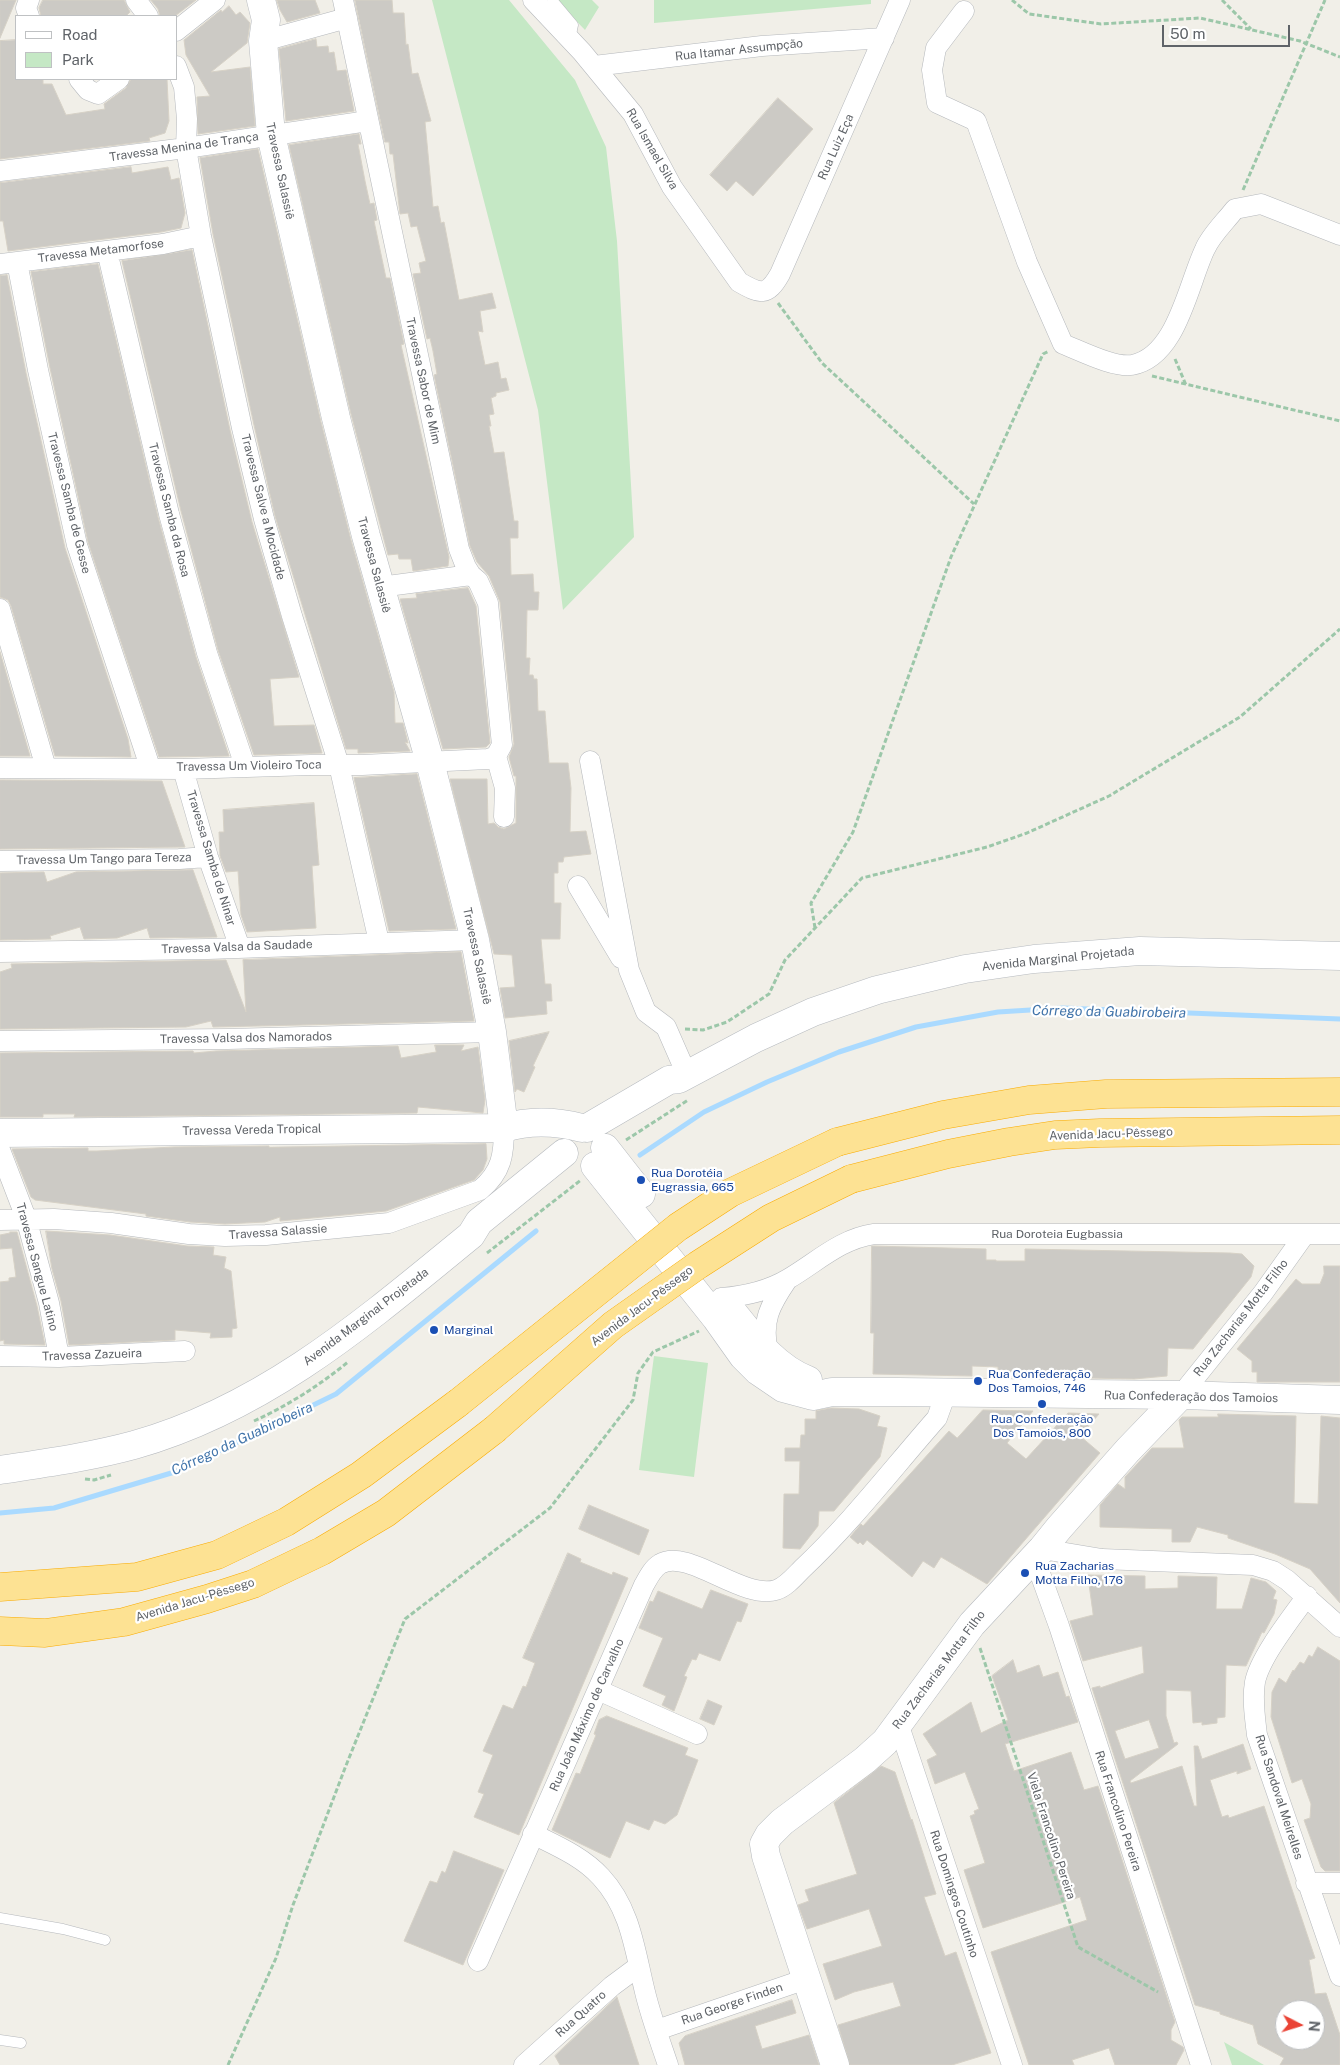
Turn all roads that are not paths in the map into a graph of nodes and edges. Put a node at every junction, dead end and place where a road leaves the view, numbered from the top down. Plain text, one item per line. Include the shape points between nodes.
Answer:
1 (29, 0) edge
2 (136, 0) edge
3 (215, 0) edge
4 (261, 0) edge
5 (533, 0) edge
6 (552, 0) edge
7 (900, 0) edge
8 (967, 6) edge
9 (345, 9) edge
10 (29, 15) edge
11 (147, 15) edge
12 (178, 29) edge
13 (884, 38) junction
14 (570, 39) junction
15 (263, 41) junction
16 (594, 66) junction
17 (178, 71) edge
18 (80, 80) edge
19 (118, 80) edge
20 (368, 121) junction
21 (271, 135) junction
22 (186, 148) junction
23 (0, 171) edge
24 (1340, 235) edge
25 (201, 236) junction
26 (107, 251) junction
27 (9, 263) edge
28 (768, 291) joint
29 (470, 575) junction
30 (380, 587) junction
31 (0, 609) edge
32 (496, 756) junction
33 (590, 761) dead end
34 (430, 762) junction
35 (339, 765) junction
36 (245, 766) junction
37 (150, 767) junction
38 (0, 768) edge
39 (46, 768) junction
40 (184, 768) junction
41 (504, 817) dead end
42 (208, 857) junction
43 (0, 861) edge
44 (578, 886) dead end
45 (475, 940) junction
46 (379, 942) junction
47 (240, 948) junction
48 (0, 952) edge
49 (1340, 956) edge
50 (629, 970) junction
51 (492, 1032) junction
52 (0, 1041) edge
53 (688, 1083) junction
54 (1340, 1092) edge
55 (504, 1128) junction
56 (1340, 1130) edge
57 (0, 1133) edge
58 (589, 1146) junction
59 (0, 1150) edge
60 (26, 1218) junction
61 (0, 1220) edge
62 (1305, 1234) junction
63 (1340, 1234) edge
64 (787, 1280) junction
65 (721, 1298) junction
66 (184, 1351) dead end
67 (768, 1352) junction
68 (0, 1356) edge
69 (59, 1357) junction
70 (832, 1392) junction
71 (946, 1392) junction
72 (1181, 1395) junction
73 (1340, 1400) edge
74 (0, 1470) edge
75 (1038, 1553) junction
76 (0, 1587) edge
77 (1307, 1596) junction
78 (1340, 1627) edge
79 (0, 1631) edge
80 (598, 1690) junction
81 (898, 1724) junction
82 (697, 1734) dead end
83 (533, 1834) junction
84 (1306, 1883) junction
85 (1340, 1883) edge
86 (0, 1918) edge
87 (105, 1940) dead end
88 (478, 1961) dead end
89 (639, 1966) junction
90 (1340, 1976) edge
91 (806, 1979) junction
92 (657, 2030) junction
93 (0, 2040) edge
94 (20, 2043) dead end
95 (524, 2065) edge
96 (668, 2065) edge
97 (835, 2065) edge
98 (1012, 2065) edge
99 (1201, 2065) edge

1 - 10 street via 26,8
2 - 11 street
3 - 12 street
4 - 15 main road, Travessa Salassiê via 266,20
5 - 14 street, Rua Ismael Silva
6 - 14 lane via 573,25
7 - 13 street, Rua Luiz Eça
8 - 24 street via 936,48 932,70 936,103 976,121 1027,262 1063,344 1112,363 1132,366 1151,358 1170,336 1205,248 1235,209 1261,204
9 - 15 street
9 - 20 street, Travessa Sabor de Mim
13 - 16 street, Rua Itamar Assumpção via 762,46
13 - 28 street, Rua Luiz Eça via 780,274
14 - 16 street, Rua Ismael Silva
15 - 21 main road, Travessa Salassiê
16 - 28 street, Rua Ismael Silva via 634,114 672,187 740,282 753,290
17 - 22 street, Travessa Salve a Mocidade via 184,87
18 - 19 street via 88,90 98,94
20 - 21 street, Travessa Menina de Trança
20 - 29 street, Travessa Sabor de Mim via 457,540
21 - 22 street, Travessa Menina de Trança
21 - 30 main road, Travessa Salassiê via 336,418
22 - 23 street, Travessa Menina de Trança
22 - 25 street, Travessa Salve a Mocidade
25 - 26 street, Travessa Metamorfose
25 - 35 street, Travessa Salve a Mocidade via 264,518
26 - 27 street, Travessa Metamorfose
26 - 36 street, Travessa Samba da Rosa via 169,514 207,653
27 - 37 street, Travessa Samba de Gesse via 38,370 77,545
29 - 30 street
29 - 32 street, Travessa Sabor de Mim via 478,581 488,603 502,745
30 - 34 main road, Travessa Salassiê
31 - 39 street
32 - 34 street, Travessa Um Violeiro Toca
32 - 41 street via 505,788
33 - 50 street
34 - 35 street, Travessa Um Violeiro Toca
34 - 45 main road, Travessa Salassiê
35 - 36 street, Travessa Um Violeiro Toca
35 - 46 street, Travessa Salve a Mocidade
36 - 40 street, Travessa Um Violeiro Toca
37 - 39 street, Travessa Um Violeiro Toca
37 - 40 street, Travessa Um Violeiro Toca
38 - 39 street, Travessa Um Violeiro Toca
40 - 42 street, Travessa Samba de Ninar
42 - 43 street, Travessa Um Tango para Tereza
42 - 47 street, Travessa Samba de Ninar
44 - 50 street
45 - 46 street, Travessa Valsa da Saudade
45 - 51 main road, Travessa Salassiê
46 - 47 street, Travessa Valsa da Saudade
47 - 48 street, Travessa Valsa da Saudade
49 - 53 main road, Avenida Marginal Projetada via 1140,951 1034,959 964,969 877,990 813,1012 756,1038
50 - 53 street via 646,1012 666,1027
51 - 52 street, Travessa Valsa dos Namorados
51 - 55 main road, Travessa Salassiê
53 - 58 main road, Avenida Marginal Projetada via 669,1080
54 - 76 highway, bridge via 1106,1094 1029,1100 943,1115 838,1142 730,1193 678,1227 458,1403 361,1475 286,1522 217,1555 137,1577
55 - 57 main road, Travessa Vereda Tropical
55 - 58 main road, Travessa Vereda Tropical via 520,1123 548,1122
55 - 60 street, Travessa Salassie via 504,1151 490,1182 480,1190 389,1223 224,1236 112,1223
56 - 79 highway, Avenida Jacu-Pêssego, bridge via 1055,1135 948,1154 851,1180 772,1218 698,1265 613,1325 494,1430 386,1513 322,1551 253,1584 124,1622 45,1633
58 - 65 main road, Rua Confederação dos Tamoios
58 - 70 main road, Rua Confederação dos Tamoios via 743,1356 783,1388 813,1396
58 - 74 main road, Avenida Marginal Projetada via 484,1233 471,1235 353,1330 297,1370 241,1402 135,1445 82,1458
59 - 60 street, Travessa Sangue Latino
60 - 61 street, Travessa Salassie
60 - 69 street, Travessa Sangue Latino via 49,1303
62 - 63 street, Rua Doroteia Eugbassia
62 - 64 street, Rua Doroteia Eugbassia via 874,1234 847,1241
62 - 72 street, Rua Zacharias Motta Filho via 1263,1293
64 - 65 street, Rua Doroteia Eugbassia via 748,1295
64 - 67 street, Rua Doroteia Eugbassia via 774,1300 766,1324 764,1335
65 - 67 main road, Rua Confederação dos Tamoios
66 - 69 street, Travessa Zazueira
67 - 70 main road, Rua Confederação dos Tamoios via 781,1365
68 - 69 street, Travessa Zazueira
70 - 71 main road, Rua Confederação dos Tamoios
71 - 72 main road, Rua Confederação dos Tamoios
71 - 80 street, Rua João Máximo de Carvalho via 937,1418 823,1549 778,1590 755,1591 696,1566 671,1560 660,1564 644,1585
72 - 73 main road, Rua Confederação dos Tamoios
72 - 75 main road, Rua Zacharias Motta Filho
75 - 77 street via 1252,1565 1273,1571
75 - 81 main road, Rua Zacharias Motta Filho via 972,1624
75 - 99 street, Rua Francolino Pereira
77 - 78 street
77 - 84 street, Rua Sandoval Meirelles via 1268,1652 1255,1680 1254,1705 1257,1735
80 - 82 street
80 - 83 street, Rua João Máximo de Carvalho
81 - 91 main road, Rua Zacharias Motta Filho via 885,1742 865,1760 782,1822 764,1844
81 - 98 street, Rua Domingos Coutinho
83 - 88 street, Rua João Máximo de Carvalho
83 - 89 street via 572,1854 600,1876 631,1928
84 - 85 street
84 - 90 street, Rua Sandoval Meirelles
86 - 87 lane
89 - 92 street
89 - 95 street, Rua Quatro via 591,2004
91 - 92 street, Rua George Finden
91 - 97 main road, Rua Zacharias Motta Filho
92 - 96 street
93 - 94 lane

